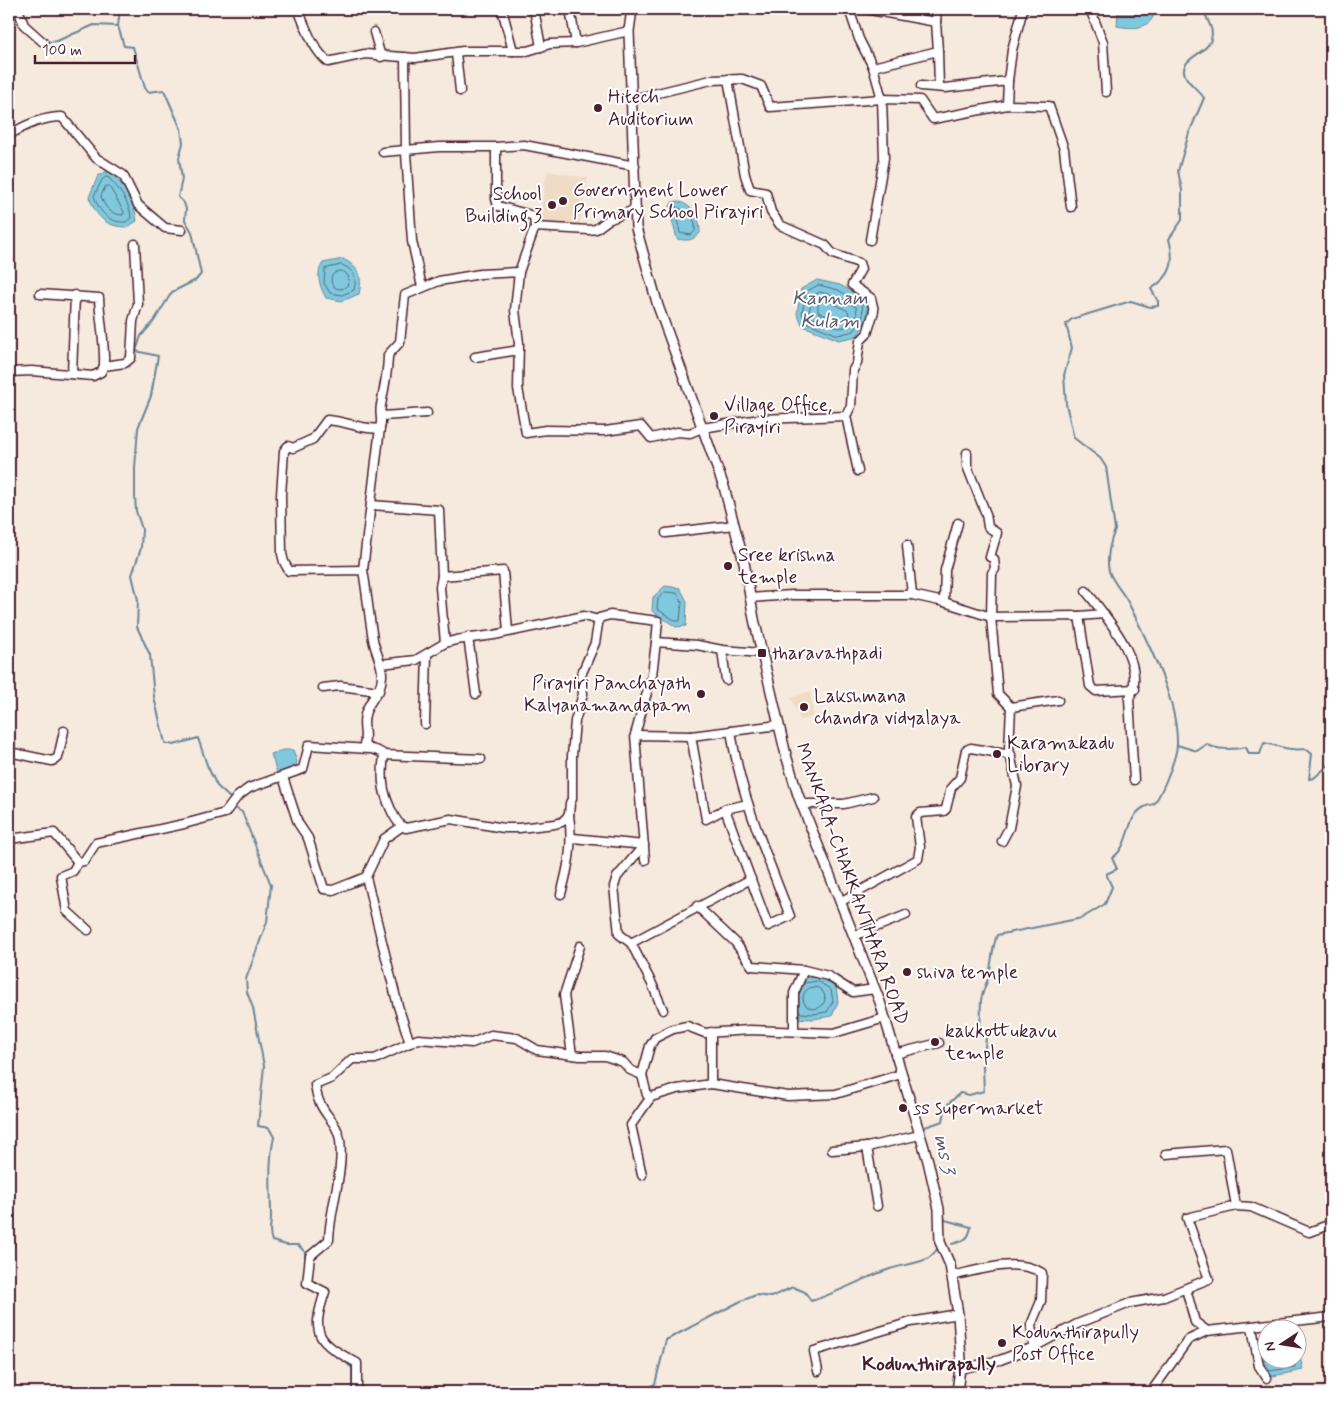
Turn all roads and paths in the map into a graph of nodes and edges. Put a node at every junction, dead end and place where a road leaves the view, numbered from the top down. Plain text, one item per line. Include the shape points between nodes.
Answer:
1 (18, 9) edge
2 (298, 9) edge
3 (502, 9) edge
4 (534, 9) edge
5 (570, 9) edge
6 (632, 9) edge
7 (849, 9) edge
8 (865, 9) edge
9 (937, 9) edge
10 (1023, 9) edge
11 (1090, 9) edge
12 (936, 22) junction
13 (629, 31) junction
14 (374, 32) dead end
15 (43, 42) dead end
16 (576, 43) junction
17 (541, 47) junction
18 (513, 51) junction
19 (938, 51) junction
20 (456, 53) junction
21 (381, 57) junction
22 (405, 57) junction
23 (873, 67) junction
24 (728, 79) junction
25 (1008, 80) junction
26 (921, 86) dead end
27 (939, 87) junction
28 (460, 91) dead end
29 (1106, 92) dead end
30 (633, 99) junction
31 (882, 99) junction
32 (1007, 105) junction
33 (9, 135) edge
34 (496, 148) junction
35 (406, 149) junction
36 (383, 152) dead end
37 (635, 166) junction
38 (1071, 207) dead end
39 (636, 209) junction
40 (535, 227) junction
41 (182, 230) dead end
42 (870, 240) dead end
43 (135, 244) dead end
44 (519, 272) junction
45 (422, 287) junction
46 (40, 294) dead end
47 (75, 295) junction
48 (518, 350) junction
49 (475, 357) dead end
50 (104, 366) junction
51 (9, 372) edge
52 (72, 374) junction
53 (427, 413) dead end
54 (382, 416) junction
55 (846, 416) junction
56 (380, 428) junction
57 (702, 428) junction
58 (967, 453) dead end
59 (858, 471) dead end
60 (372, 505) junction
61 (958, 523) dead end
62 (734, 525) junction
63 (666, 533) dead end
64 (907, 545) dead end
65 (363, 570) junction
66 (442, 576) junction
67 (1086, 592) dead end
68 (912, 595) junction
69 (750, 598) junction
70 (944, 602) junction
71 (1104, 614) junction
72 (1079, 616) junction
73 (991, 617) junction
74 (598, 620) junction
75 (508, 631) junction
76 (468, 638) junction
77 (656, 642) junction
78 (446, 643) junction
79 (722, 650) junction
80 (762, 653) junction
81 (427, 654) junction
82 (382, 664) junction
83 (726, 680) dead end
84 (323, 688) dead end
85 (1135, 689) junction
86 (379, 691) junction
87 (476, 694) dead end
88 (1058, 700) dead end
89 (1010, 707) junction
90 (425, 724) dead end
91 (778, 725) junction
92 (731, 731) junction
93 (64, 732) dead end
94 (635, 735) junction
95 (691, 736) junction
96 (368, 750) junction
97 (9, 752) edge
98 (384, 755) junction
99 (1011, 755) junction
100 (480, 759) dead end
101 (283, 777) junction
102 (1134, 780) dead end
103 (873, 797) dead end
104 (748, 804) junction
105 (802, 804) junction
106 (725, 809) junction
107 (569, 815) junction
108 (401, 827) junction
109 (572, 838) junction
110 (9, 839) edge
111 (1002, 841) dead end
112 (644, 845) junction
113 (645, 860) dead end
114 (78, 862) junction
115 (366, 877) junction
116 (751, 879) junction
117 (561, 894) dead end
118 (840, 902) junction
119 (697, 906) junction
120 (906, 916) dead end
121 (88, 930) dead end
122 (854, 936) junction
123 (631, 943) junction
124 (580, 946) dead end
125 (804, 970) junction
126 (875, 989) junction
127 (663, 1010) dead end
128 (885, 1018) junction
129 (794, 1030) junction
130 (711, 1032) junction
131 (410, 1043) junction
132 (939, 1043) dead end
133 (895, 1054) junction
134 (572, 1055) junction
135 (901, 1074) junction
136 (642, 1076) junction
137 (711, 1084) junction
138 (651, 1097) junction
139 (920, 1135) junction
140 (867, 1147) junction
141 (832, 1150) dead end
142 (1166, 1154) dead end
143 (642, 1175) dead end
144 (877, 1206) dead end
145 (1236, 1206) junction
146 (1331, 1224) edge
147 (952, 1276) junction
148 (1186, 1289) junction
149 (958, 1314) junction
150 (1331, 1317) edge
151 (1252, 1327) junction
152 (1207, 1331) junction
153 (1034, 1347) junction
154 (960, 1369) junction
155 (818, 1371) dead end
156 (1267, 1378) dead end
157 (357, 1392) edge
158 (957, 1392) edge
159 (1151, 1392) edge

1 - 15 street via 24,25
2 - 21 street via 310,38 328,62 365,54
3 - 18 street
4 - 17 street
5 - 16 street
6 - 13 main road, MANKARA-CHAKKANTHARA ROAD
7 - 23 street
8 - 12 street
9 - 12 street
10 - 25 street
11 - 29 street via 1103,42
12 - 19 street
13 - 16 street
13 - 30 main road, MANKARA-CHAKKANTHARA ROAD
14 - 21 street
16 - 17 street
17 - 18 street
18 - 20 street
19 - 23 street
19 - 27 street
20 - 22 street
20 - 28 street
21 - 22 street
22 - 35 street
23 - 31 street
24 - 30 street via 711,80
24 - 31 street via 742,79 761,86 770,107
24 - 55 street via 744,175 750,190 766,193 771,212 780,225 825,245 833,254 859,263 861,269 852,286 871,298 874,311 867,334 860,341 853,370 851,406
25 - 27 street
25 - 32 street
26 - 27 street
30 - 37 main road, MANKARA-CHAKKANTHARA ROAD
31 - 32 street via 920,100 933,119
31 - 42 street via 884,158
32 - 38 street via 1049,106 1064,149
33 - 41 street via 48,118 62,117 96,158 122,175 138,205 165,228
34 - 35 street
34 - 37 street via 524,144
34 - 40 street via 498,206 534,216
35 - 36 street
35 - 45 street via 412,242
37 - 39 main road, MANKARA-CHAKKANTHARA ROAD
39 - 40 street via 589,230
39 - 57 main road, MANKARA-CHAKKANTHARA ROAD via 636,228 658,306
40 - 44 street
43 - 50 street via 138,304 133,321 131,358 125,363
44 - 45 street via 468,275
44 - 48 street via 515,310
45 - 54 street via 405,295 403,300 400,342 388,355 383,381
46 - 47 street
47 - 50 street via 99,298 105,336
47 - 52 street
48 - 49 street
48 - 57 street via 518,388 526,433 605,431 641,426 650,438 677,432 690,434
50 - 52 street via 93,376
51 - 52 street
53 - 54 street
54 - 56 street
55 - 57 street via 760,419
55 - 59 street
56 - 60 street
56 - 65 street via 368,430 351,423 327,420 313,439 299,446 288,446 284,451 281,535 284,562 289,572
57 - 62 main road, MANKARA-CHAKKANTHARA ROAD
58 - 73 street via 967,466 988,527 997,533 990,558 994,560 995,569 992,573
60 - 65 street
60 - 66 street via 439,510
61 - 70 street via 945,570
62 - 63 street
62 - 69 main road, MANKARA-CHAKKANTHARA ROAD
64 - 68 street
65 - 82 street via 373,640
66 - 75 street via 502,571
66 - 78 street via 440,586
67 - 71 street
68 - 69 street
68 - 70 street
69 - 80 main road, MANKARA-CHAKKANTHARA ROAD
70 - 73 street
71 - 72 street
71 - 85 street via 1124,642
72 - 73 street
72 - 85 street via 1090,686 1096,692
73 - 89 street via 998,694
74 - 75 street via 584,616
74 - 77 street via 610,615 658,620
74 - 107 street via 595,643 581,675 583,694 575,721 573,793
75 - 76 street
76 - 78 street
76 - 87 street
77 - 79 street
77 - 94 street via 652,675
78 - 81 street
79 - 80 street
79 - 83 street
80 - 91 main road, MANKARA-CHAKKANTHARA ROAD
81 - 82 street via 416,660
81 - 90 street
82 - 86 street
84 - 86 street via 340,686
85 - 102 street via 1129,699
86 - 96 street via 364,715 364,745
88 - 89 street
89 - 99 street
91 - 92 street
91 - 105 main road, MANKARA-CHAKKANTHARA ROAD
92 - 95 street
92 - 104 street via 735,761
93 - 97 street via 58,758 52,761
94 - 95 street
94 - 112 street
95 - 106 street via 706,819
96 - 98 street
96 - 101 street via 309,745 303,769
98 - 100 street
98 - 108 street via 383,785
99 - 111 street via 1017,786 1010,828
99 - 118 street via 971,748 966,750 960,778 951,788 946,809 920,813 916,817 920,847 918,859
101 - 114 street via 249,788 225,813 96,844 84,861
101 - 115 street via 298,824 311,846 324,889 333,890
103 - 105 street via 844,804
104 - 106 street
104 - 116 street via 790,916 768,926
105 - 118 main road, MANKARA-CHAKKANTHARA ROAD
106 - 116 street
107 - 108 street via 555,824 519,828 451,819
107 - 109 street
108 - 115 street via 384,839
109 - 112 street
109 - 117 street
110 - 114 street via 54,833
112 - 113 street
112 - 123 street via 617,877 614,886 619,934
114 - 121 street via 73,871 61,876 62,888 67,911
115 - 131 street
116 - 119 street
118 - 122 main road, MANKARA-CHAKKANTHARA ROAD
119 - 123 street
119 - 125 street via 734,942 752,966
120 - 122 street
122 - 126 main road, MANKARA-CHAKKANTHARA ROAD
123 - 127 street
124 - 134 street via 564,995
125 - 126 street via 828,976 853,992
125 - 129 street via 794,993
126 - 128 main road, MANKARA-CHAKKANTHARA ROAD
128 - 129 street via 844,1032
128 - 133 main road, MANKARA-CHAKKANTHARA ROAD
129 - 130 street
130 - 136 street via 704,1033 687,1026 655,1038
130 - 137 street
131 - 134 street via 418,1039 472,1043 491,1035 517,1038 537,1050
131 - 157 street via 376,1060 352,1059 332,1078 315,1085 319,1103 336,1125 340,1140 340,1178 330,1218 329,1240 310,1256 307,1284 325,1292 316,1318 321,1338 357,1363
132 - 133 street
133 - 135 main road, MANKARA-CHAKKANTHARA ROAD
134 - 136 street via 605,1056 623,1062
135 - 137 street via 836,1094 788,1096
135 - 139 main road, MANKARA-CHAKKANTHARA ROAD
136 - 138 street
137 - 138 street
138 - 143 street via 631,1125
139 - 140 street
139 - 147 main road, MANKARA-CHAKKANTHARA ROAD via 938,1209 940,1242
140 - 141 street
140 - 144 street
142 - 145 street via 1226,1149
145 - 146 street via 1251,1207 1310,1232
145 - 148 street via 1186,1218 1208,1279
147 - 149 main road, MANKARA-CHAKKANTHARA ROAD
147 - 153 street via 1006,1266 1031,1266 1042,1273 1040,1301 1031,1325
148 - 152 street via 1195,1322
148 - 153 street via 1130,1303 1077,1324
149 - 154 main road, MANKARA-CHAKKANTHARA ROAD
149 - 155 street via 911,1322 814,1351
150 - 151 street
151 - 152 street
151 - 156 street via 1259,1366
152 - 159 street via 1188,1340
153 - 154 street via 1000,1360
154 - 158 main road, MANKARA-CHAKKANTHARA ROAD

